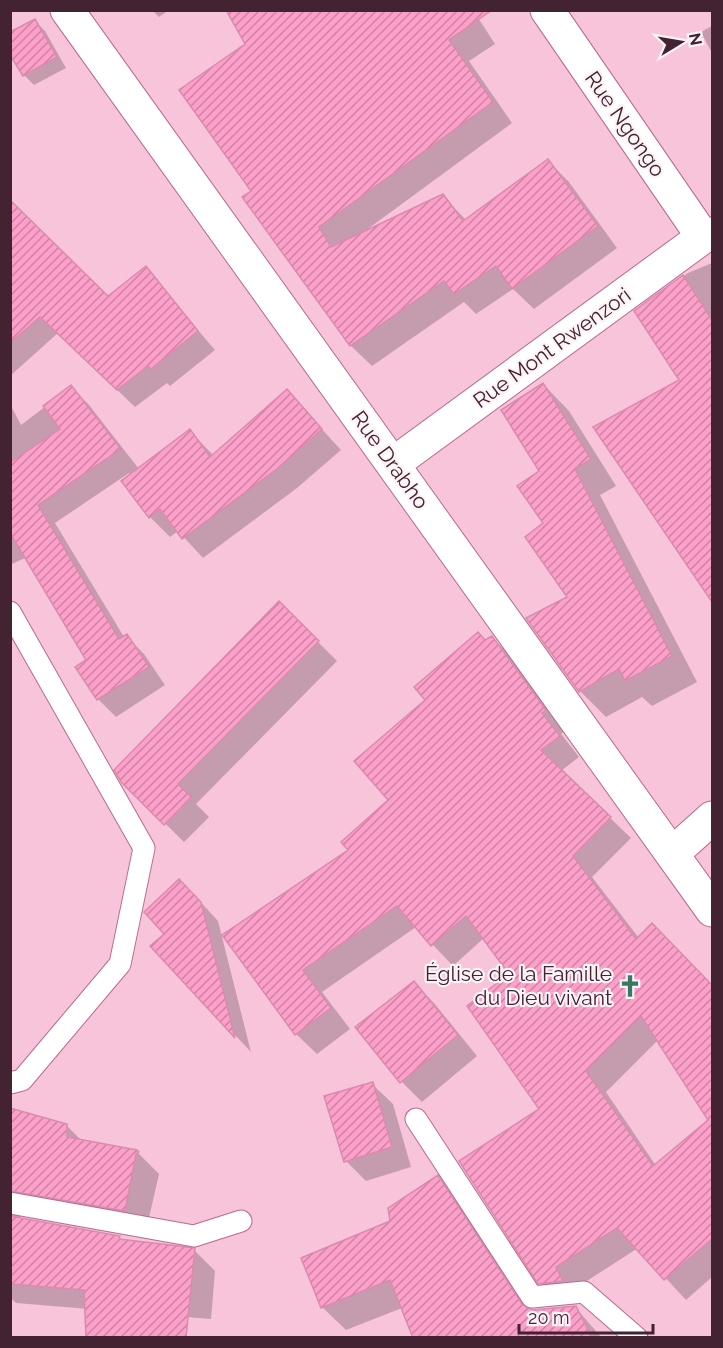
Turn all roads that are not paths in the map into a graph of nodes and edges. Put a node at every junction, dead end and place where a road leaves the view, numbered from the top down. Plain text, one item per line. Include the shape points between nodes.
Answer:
1 (67, 10) edge
2 (547, 10) edge
3 (708, 235) edge
4 (393, 464) junction
5 (10, 612) edge
6 (712, 818) edge
7 (673, 853) junction
8 (712, 910) edge
9 (10, 1083) edge
10 (416, 1119) dead end
11 (10, 1203) edge
12 (241, 1221) dead end
13 (636, 1338) edge

1 - 4 street, Rue Drabho
2 - 3 street, Rue Ngongo
3 - 4 street, Rue Mont Rwenzori
4 - 7 street, Rue Drabho
5 - 9 lane via 144,848 120,964 22,1080
6 - 7 street
7 - 8 street, Rue Drabho
10 - 13 lane via 532,1297 584,1292
11 - 12 lane via 194,1236

